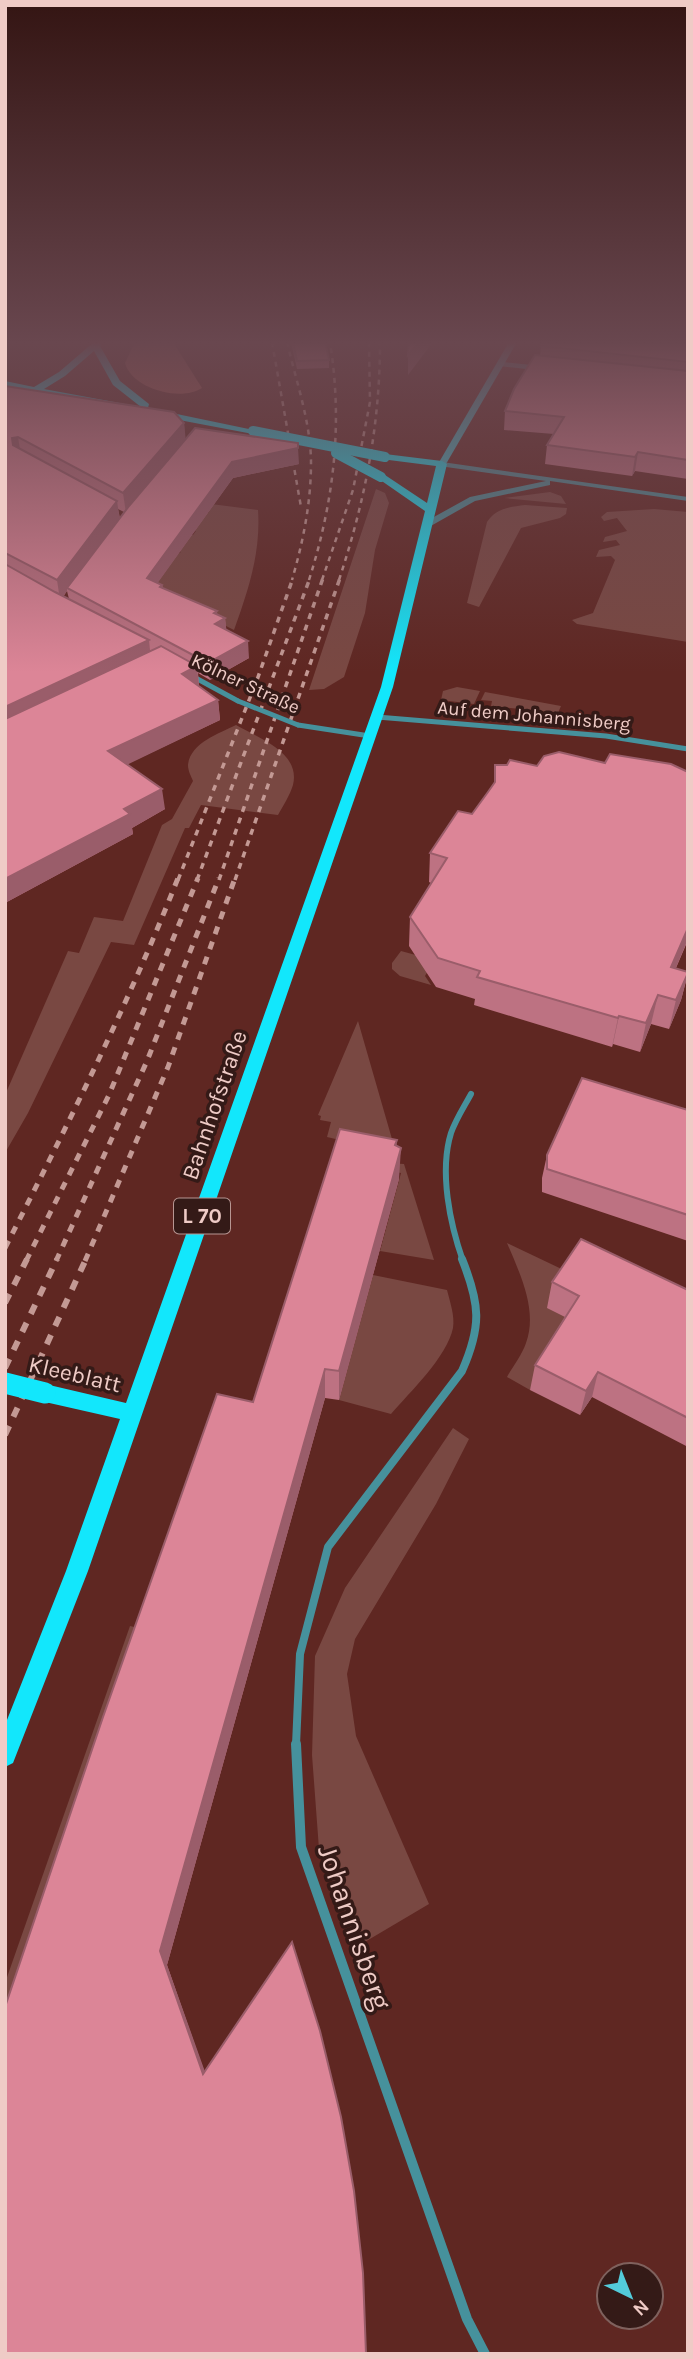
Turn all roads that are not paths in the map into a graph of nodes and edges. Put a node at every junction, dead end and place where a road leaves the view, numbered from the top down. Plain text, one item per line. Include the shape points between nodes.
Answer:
1 (336, 452) edge
2 (361, 452) edge
3 (449, 452) edge
4 (442, 464) junction
5 (559, 481) junction
6 (688, 499) edge
7 (429, 509) junction
8 (426, 525) junction
9 (184, 672) edge
10 (377, 717) junction
11 (370, 736) junction
12 (688, 749) edge
13 (471, 1094) dead end
14 (5, 1383) edge
15 (133, 1413) junction
16 (5, 1755) edge
17 (485, 2354) edge

1 - 7 main road, bridge
2 - 4 main road, bridge
3 - 4 main road
4 - 5 street
4 - 7 main road, Bahnhofstraße / L 70
5 - 6 street
5 - 8 street via 473,499
7 - 8 main road, Bahnhofstraße / L 70
8 - 10 main road, Bahnhofstraße / L 70
9 - 11 street, Kölner Straße, bridge via 238,701 298,725
10 - 11 main road, Bahnhofstraße / L 70
10 - 12 street, Auf dem Johannisberg via 606,736
11 - 15 main road, Bahnhofstraße / L 70
13 - 17 street, Johannisberg via 450,1137 450,1216 477,1302 478,1332 462,1371 328,1547 300,1654 295,1761 301,1847 467,2319
14 - 15 main road, Kleeblatt, bridge
15 - 16 main road, Bahnhofstraße / L 70

